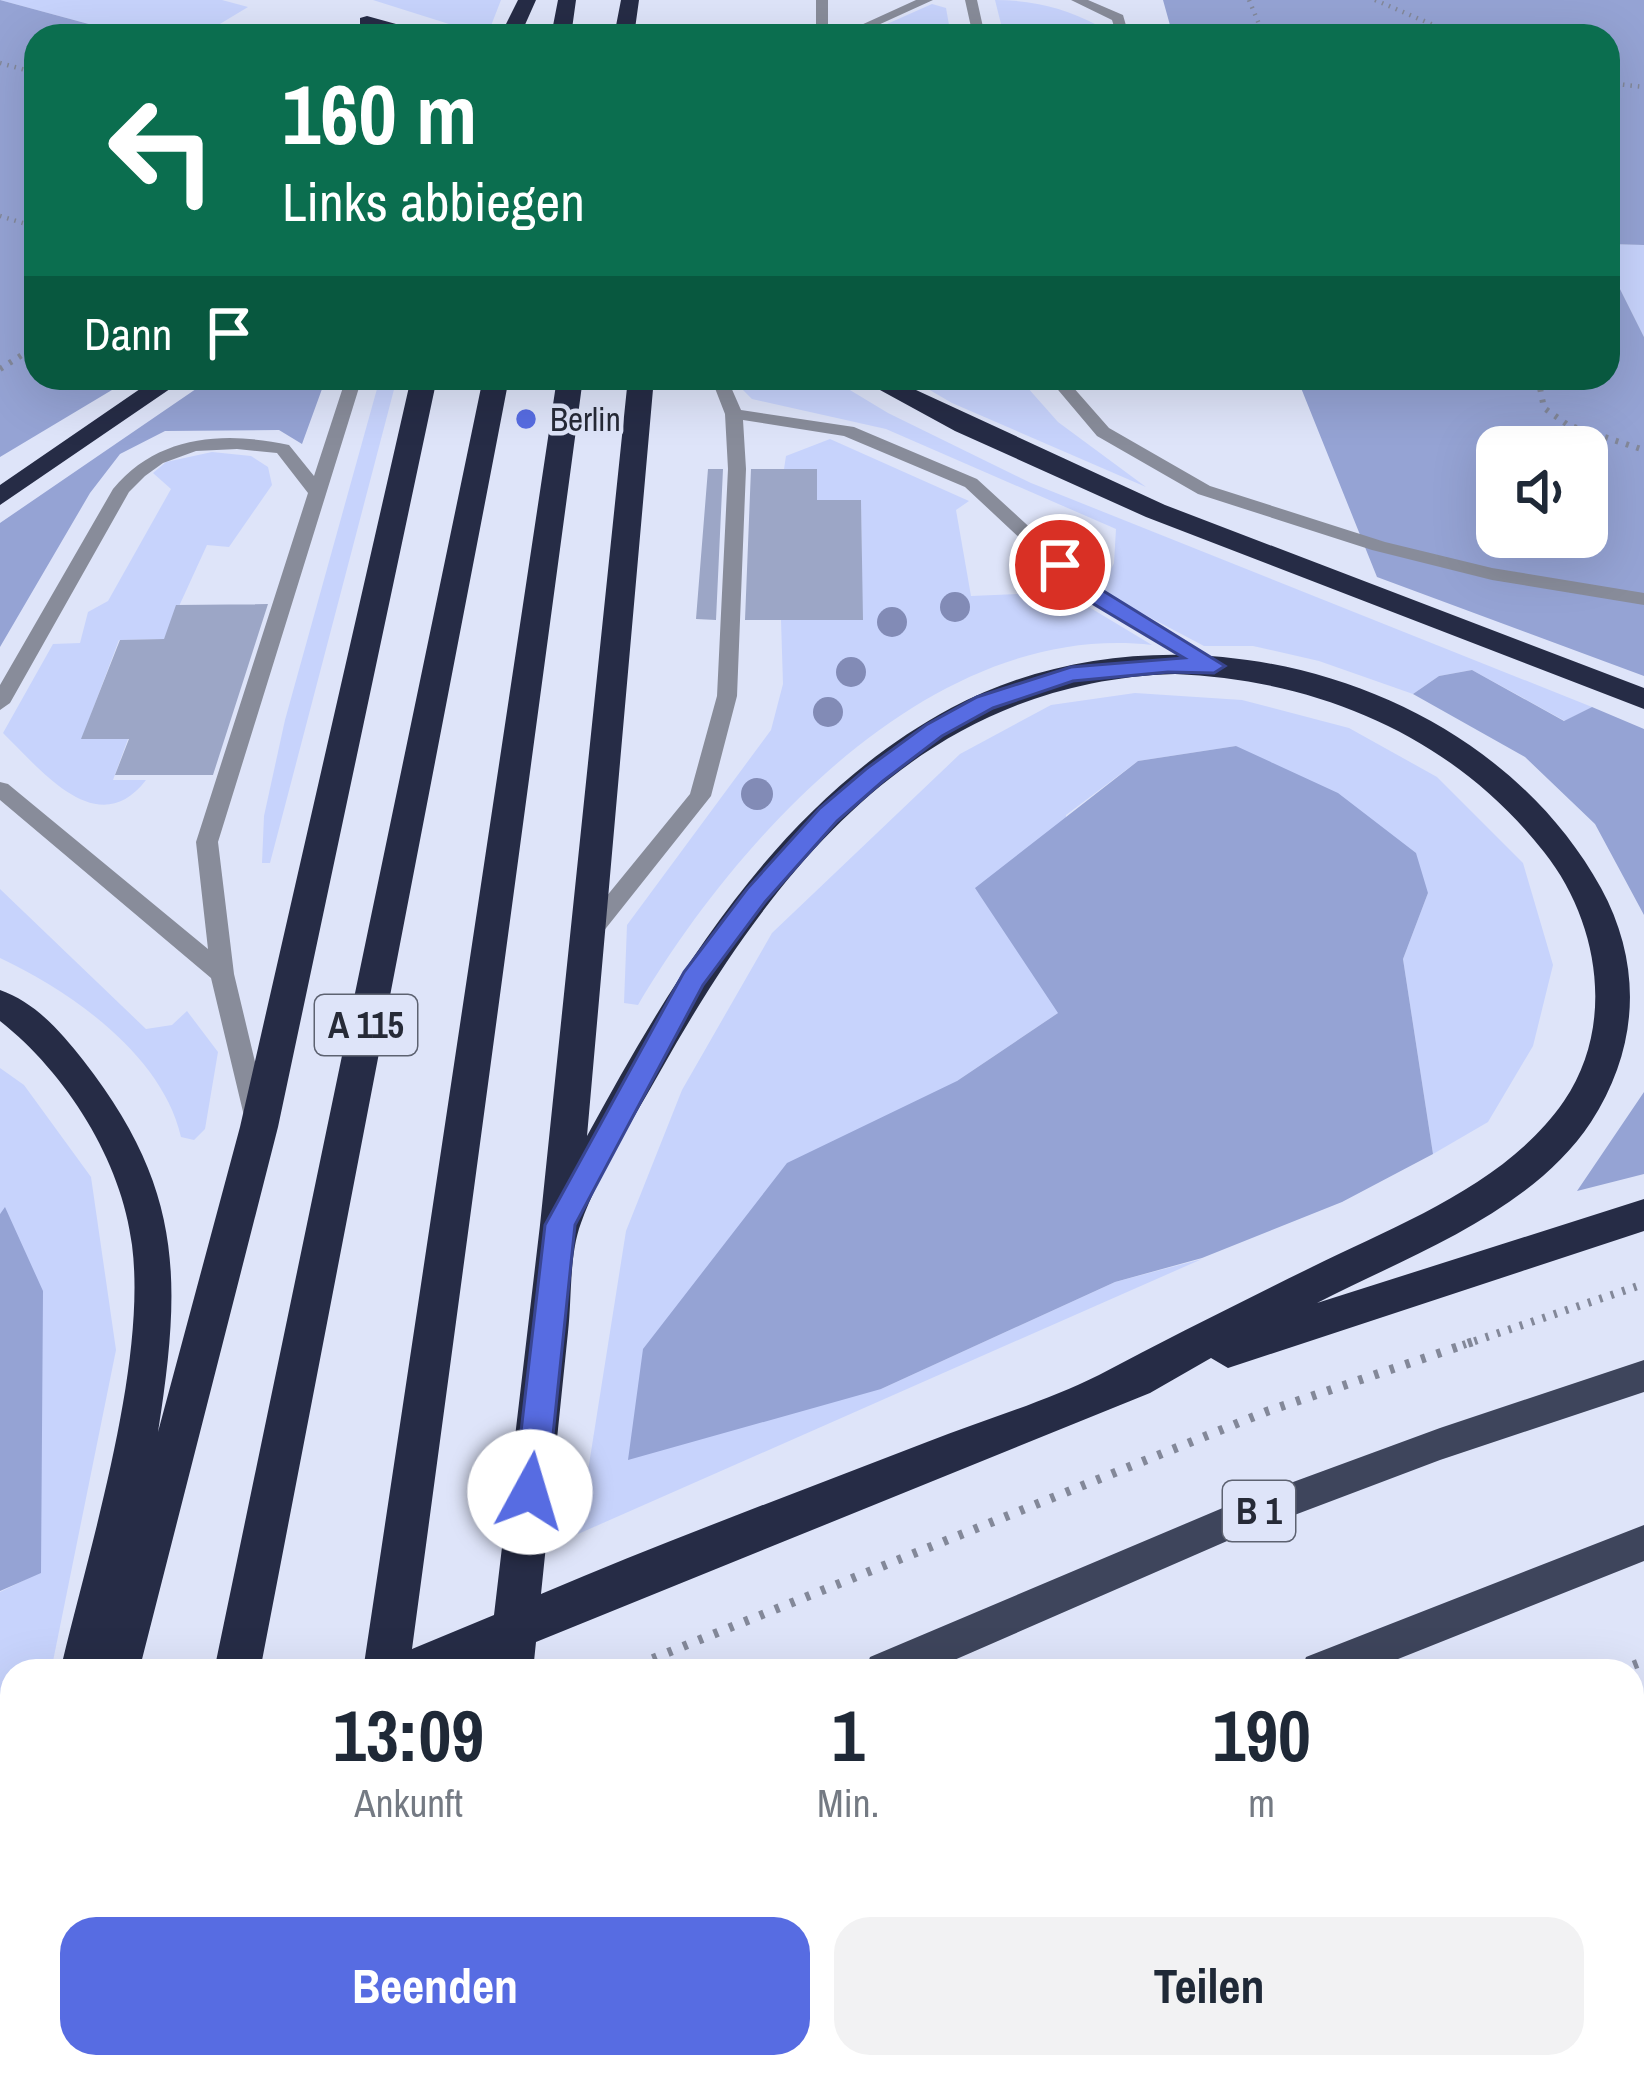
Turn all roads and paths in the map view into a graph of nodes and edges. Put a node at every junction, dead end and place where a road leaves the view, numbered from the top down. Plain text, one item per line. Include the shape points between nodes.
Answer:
1 (927, 0) edge
2 (1077, 0) edge
3 (1375, 0) edge
4 (367, 22) dead end
5 (374, 24) edge
6 (871, 24) edge
7 (1120, 24) edge
8 (1431, 24) edge
9 (156, 390) edge
10 (349, 390) edge
11 (421, 390) edge
12 (494, 390) edge
13 (568, 390) edge
14 (640, 390) edge
15 (724, 390) edge
16 (894, 390) edge
17 (1066, 390) edge
18 (1540, 390) edge
19 (734, 414) junction
20 (1644, 450) edge
21 (316, 491) junction
22 (0, 497) edge
23 (1644, 599) edge
24 (1214, 666) junction
25 (1644, 699) edge
26 (0, 703) edge
27 (0, 790) edge
28 (586, 938) junction
29 (222, 974) junction
30 (0, 1004) edge
31 (259, 1127) junction
32 (1644, 1215) edge
33 (560, 1225) junction
34 (1644, 1285) edge
35 (1644, 1376) edge
36 (1114, 1387) junction
37 (1644, 1543) edge
38 (86, 1659) edge
39 (119, 1659) edge
40 (239, 1659) edge
41 (388, 1659) edge
42 (444, 1659) edge
43 (511, 1659) edge
44 (653, 1659) edge
45 (912, 1659) edge
46 (1350, 1659) edge

1 - 6 lane
2 - 7 lane
3 - 8 path
4 - 5 highway
9 - 22 highway
10 - 21 lane
11 - 31 highway
12 - 40 highway, A 115
13 - 41 highway, A 115
14 - 28 highway
15 - 19 lane
16 - 25 highway via 1133,504
17 - 23 lane via 1103,432 1204,490 1401,552
18 - 20 path via 1544,408 1568,425
19 - 24 lane via 848,431 971,483 1090,592
19 - 28 lane via 727,696 700,796
21 - 26 lane via 283,449 234,441 145,462
21 - 29 lane via 207,842
24 - 33 highway via 1122,667 1027,686 934,731 844,801 778,868 693,979
24 - 36 highway via 1306,684 1388,713 1466,756 1518,800 1585,884 1604,930 1614,966 1610,1040 1576,1115 1510,1176 1431,1226
27 - 29 lane
28 - 33 highway
29 - 31 lane
30 - 38 highway via 100,1112 149,1229 155,1298 136,1447
31 - 39 highway
32 - 36 highway
33 - 43 highway
34 - 44 path via 1268,1411
35 - 45 main road, B 1 via 1225,1524
36 - 42 highway
37 - 46 main road

